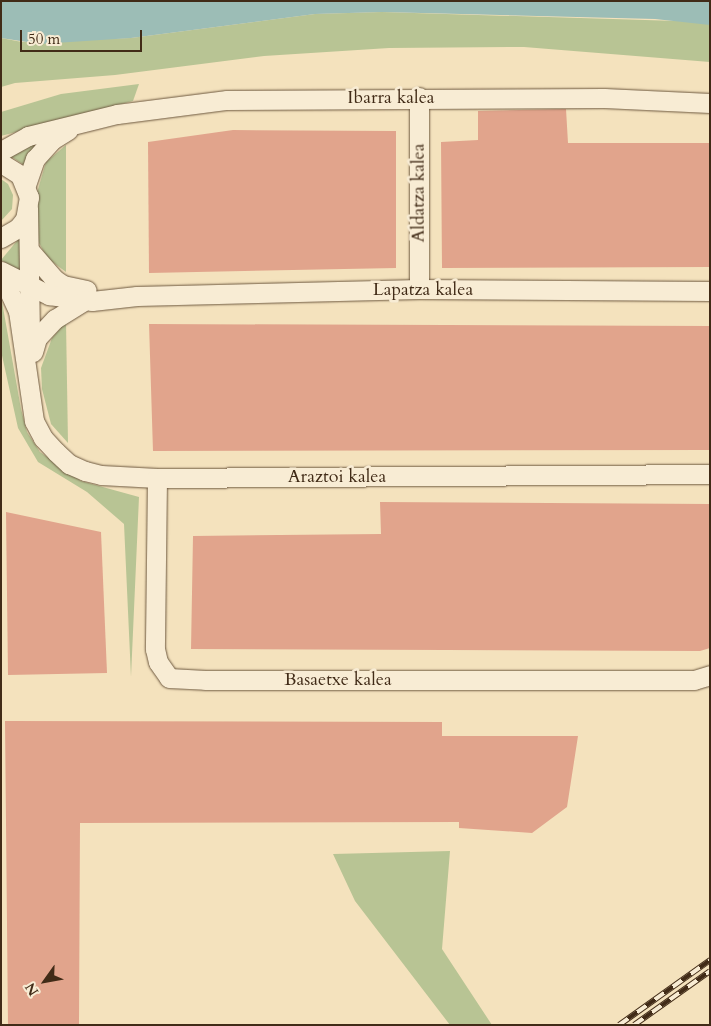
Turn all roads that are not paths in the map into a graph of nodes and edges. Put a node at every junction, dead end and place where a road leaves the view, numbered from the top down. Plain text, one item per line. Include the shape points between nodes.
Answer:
1 (419, 98) junction
2 (710, 103) edge
3 (75, 126) junction
4 (1, 151) edge
5 (1, 163) edge
6 (26, 185) junction
7 (28, 208) junction
8 (1, 238) edge
9 (30, 251) junction
10 (1, 272) edge
11 (31, 288) junction
12 (419, 290) junction
13 (710, 291) edge
14 (137, 296) junction
15 (86, 300) junction
16 (26, 374) junction
17 (710, 474) edge
18 (157, 478) junction
19 (710, 675) edge

1 - 2 street, Ibarra kalea via 604,98
1 - 3 street, Ibarra kalea via 227,100 118,114
1 - 12 street, Aldatza kalea
3 - 4 street, Ibarra kalea via 28,136
3 - 6 street, Ibarra kalea via 44,148 29,171
5 - 6 street via 20,175
6 - 7 street
7 - 8 street via 18,228
7 - 9 street
9 - 11 street
9 - 14 street via 47,273 63,285
10 - 11 street
10 - 16 street via 18,311
11 - 15 street via 49,295
11 - 16 street
12 - 13 street, Lapatza kalea
12 - 14 street, Lapatza kalea
14 - 15 street
15 - 16 street via 55,319 37,338
16 - 18 street, Araztoi kalea via 34,420 43,438 69,464 101,475
17 - 18 street, Araztoi kalea
18 - 19 street, Basaetxe kalea via 155,649 158,662 170,678 694,680

